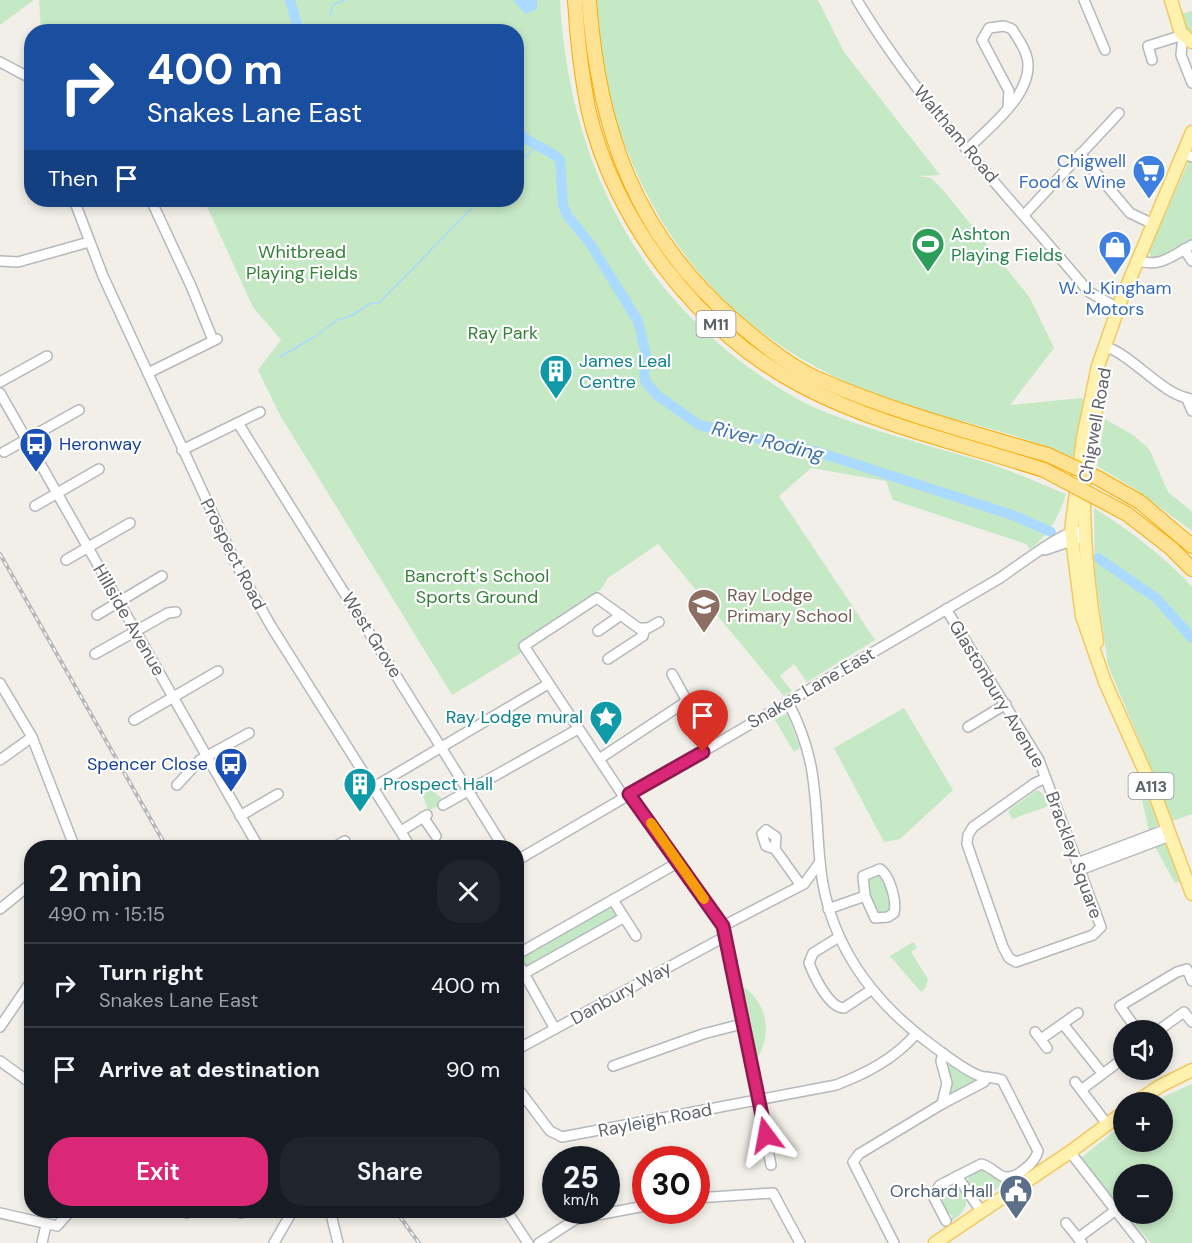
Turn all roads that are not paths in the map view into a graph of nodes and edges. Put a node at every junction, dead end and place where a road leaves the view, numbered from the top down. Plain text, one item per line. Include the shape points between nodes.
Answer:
1 (575, 0) edge
2 (589, 0) edge
3 (857, 0) edge
4 (1083, 0) edge
5 (1171, 0) edge
6 (1187, 38) edge
7 (1105, 50) dead end
8 (1152, 60) dead end
9 (0, 62) edge
10 (24, 75) edge
11 (1192, 83) edge
12 (1008, 106) junction
13 (1119, 113) dead end
14 (1192, 132) edge
15 (968, 149) junction
16 (1080, 154) junction
17 (1188, 155) edge
18 (76, 207) edge
19 (154, 207) edge
20 (1024, 215) junction
21 (1154, 224) junction
22 (89, 242) junction
23 (1188, 247) edge
24 (0, 261) edge
25 (1137, 261) junction
26 (1192, 261) edge
27 (1116, 312) junction
28 (1106, 346) junction
29 (47, 356) dead end
30 (148, 373) junction
31 (0, 382) edge
32 (0, 393) edge
33 (1189, 399) edge
34 (79, 410) dead end
35 (1192, 411) edge
36 (260, 412) dead end
37 (238, 423) junction
38 (26, 440) junction
39 (182, 450) junction
40 (4, 452) dead end
41 (99, 469) dead end
42 (57, 494) junction
43 (34, 506) dead end
44 (130, 523) dead end
45 (1075, 536) junction
46 (1192, 546) edge
47 (88, 548) junction
48 (66, 560) dead end
49 (1192, 570) edge
50 (162, 576) dead end
51 (119, 602) junction
52 (946, 609) junction
53 (176, 612) dead end
54 (97, 615) dead end
55 (621, 615) junction
56 (659, 622) dead end
57 (641, 629) junction
58 (598, 631) dead end
59 (136, 632) junction
60 (95, 654) dead end
61 (608, 659) dead end
62 (218, 671) dead end
63 (672, 674) dead end
64 (0, 683) edge
65 (548, 684) junction
66 (174, 698) junction
67 (788, 702) junction
68 (1006, 704) junction
69 (134, 720) dead end
70 (968, 727) dead end
71 (578, 729) junction
72 (249, 733) dead end
73 (32, 736) junction
74 (441, 746) junction
75 (207, 757) junction
76 (599, 759) junction
77 (0, 760) edge
78 (1046, 778) junction
79 (177, 784) dead end
80 (374, 787) junction
81 (470, 792) junction
82 (278, 794) dead end
83 (627, 796) junction
84 (443, 806) dead end
85 (240, 816) junction
86 (401, 831) junction
87 (1169, 832) junction
88 (436, 836) dead end
89 (72, 840) edge
90 (254, 840) edge
91 (406, 840) edge
92 (499, 840) edge
93 (775, 849) dead end
94 (524, 856) edge
95 (679, 862) junction
96 (820, 862) junction
97 (1079, 867) junction
98 (802, 884) junction
99 (24, 890) edge
100 (823, 890) junction
101 (1192, 894) edge
102 (865, 896) junction
103 (613, 900) junction
104 (0, 909) edge
105 (828, 909) junction
106 (623, 918) junction
107 (723, 926) junction
108 (636, 936) dead end
109 (726, 936) junction
110 (839, 937) junction
111 (524, 952) edge
112 (525, 973) joint
113 (1192, 981) edge
114 (871, 990) junction
115 (24, 992) edge
116 (1078, 1013) dead end
117 (1130, 1020) edge
118 (1173, 1020) edge
119 (1192, 1022) edge
120 (742, 1024) junction
121 (1063, 1024) junction
122 (0, 1027) edge
123 (555, 1029) junction
124 (916, 1034) junction
125 (524, 1046) edge
126 (1047, 1048) dead end
127 (943, 1053) junction
128 (0, 1061) edge
129 (613, 1066) dead end
130 (1113, 1066) edge
131 (1192, 1070) edge
132 (1102, 1073) junction
133 (987, 1077) junction
134 (24, 1078) edge
135 (1151, 1092) edge
136 (524, 1096) edge
137 (758, 1101) junction
138 (942, 1104) junction
139 (1113, 1120) edge
140 (1107, 1124) junction
141 (1070, 1152) junction
142 (771, 1165) dead end
143 (957, 1176) junction
144 (710, 1197) edge
145 (1113, 1206) edge
146 (632, 1208) edge
147 (981, 1211) junction
148 (1113, 1212) edge
149 (0, 1213) edge
150 (64, 1218) edge
151 (288, 1218) edge
152 (332, 1218) edge
153 (511, 1218) edge
154 (946, 1221) dead end
155 (1066, 1223) dead end
156 (1127, 1224) edge
157 (46, 1225) junction
158 (1080, 1240) edge
159 (42, 1243) edge
160 (274, 1243) edge
161 (338, 1243) edge
162 (528, 1243) edge
163 (539, 1243) edge
164 (800, 1243) edge
165 (894, 1243) edge
166 (934, 1243) edge
167 (1141, 1243) edge

1 - 49 highway, M11, bridge via 577,40 589,110 608,168 660,264 697,305 766,366 805,388 898,426 1044,470 1127,514
2 - 46 highway, M11, bridge via 604,110 618,156 644,211 707,297 756,339 814,377 895,408 1048,455 1140,502
3 - 15 street, Waltham Road via 906,76
4 - 7 street
5 - 6 main road via 1177,25
6 - 8 street via 1148,45
6 - 11 street via 1181,55
9 - 10 street
12 - 12 street via 1022,88 1028,68 1026,55 1012,29 989,28 982,40 1010,91
12 - 15 street
13 - 16 street
14 - 17 main road, Chigwell Road / A113
15 - 20 street, Waltham Road
16 - 20 street
16 - 21 street via 1130,213
17 - 21 main road, Chigwell Road / A113
18 - 22 street, Prospect Road
19 - 30 street via 215,339
20 - 27 street, Waltham Road via 1089,292
21 - 25 main road, Chigwell Road / A113
22 - 24 street via 18,262
22 - 30 street, Prospect Road
23 - 25 street via 1160,263
23 - 26 street
25 - 27 main road, Chigwell Road / A113
27 - 28 main road, Chigwell Road / A113
28 - 33 street
28 - 45 main road, Chigwell Road / A113 via 1083,438
29 - 31 street
30 - 39 street, Prospect Road
32 - 38 street, Hillside Avenue
33 - 35 street
34 - 38 street
36 - 37 street
37 - 39 street
37 - 74 street, West Grove
38 - 40 street
38 - 42 street, Hillside Avenue
39 - 80 street, Prospect Road via 250,589
41 - 42 street
42 - 43 street
42 - 47 street, Hillside Avenue
44 - 47 street
45 - 52 street, Snakes Lane East via 1043,550
45 - 87 main road, Chigwell Road / A113 via 1082,616 1104,682
47 - 48 street
47 - 51 street, Hillside Avenue
50 - 51 street
51 - 54 street
51 - 59 street, Hillside Avenue
52 - 67 street, Snakes Lane East
52 - 68 street, Glastonbury Avenue
53 - 59 street
55 - 57 street
55 - 58 street
55 - 65 street via 595,599 525,645
56 - 57 street
57 - 61 street via 643,636
59 - 60 street
59 - 66 street, Hillside Avenue
62 - 66 street
63 - 76 street via 687,701
64 - 73 street
65 - 71 street
65 - 74 street
66 - 69 street
66 - 75 street, Hillside Avenue
67 - 83 street, Snakes Lane East
67 - 96 street via 808,746 814,775
68 - 70 street
68 - 78 street, Glastonbury Avenue
71 - 76 street
71 - 81 street
72 - 75 street
73 - 77 street
73 - 89 street
74 - 80 street
74 - 81 street, West Grove
75 - 79 street
75 - 85 street, Hillside Avenue
76 - 83 street
78 - 97 street, Brackley Square
78 - 97 street, Brackley Square via 977,824 968,835 967,844 1009,958 1022,962 1096,933 1101,927
80 - 86 street, Prospect Road
81 - 84 street
81 - 92 street, West Grove
82 - 85 street
83 - 94 street, Snakes Lane East
83 - 95 street
85 - 90 street, Hillside Avenue
86 - 88 street via 425,816
86 - 91 street, Prospect Road
87 - 97 street
87 - 101 main road, Chigwell Road / A113
93 - 98 street
95 - 103 street
95 - 107 street
96 - 98 street
96 - 100 street
98 - 100 street
98 - 107 street
99 - 104 street
100 - 105 street
102 - 102 street via 863,876 876,869 884,871 894,913 875,918
102 - 105 street
103 - 106 street
103 - 111 street
105 - 110 street
106 - 108 street
106 - 112 street
107 - 109 street
109 - 120 street
109 - 123 street, Danbury Way
110 - 114 street
110 - 114 street via 813,953 809,963 833,1004 844,1008
112 - 123 street
113 - 117 street via 1186,965 1118,1004
114 - 124 street
115 - 122 street
116 - 121 street
118 - 119 street via 1184,1012
120 - 129 street
120 - 137 street
121 - 126 street via 1038,1036
121 - 132 street
123 - 125 street, Danbury Way
124 - 127 street
124 - 137 street, Rayleigh Road via 866,1074 836,1085
127 - 133 street
127 - 138 street via 941,1061 947,1083
128 - 134 street
130 - 132 street
131 - 135 main road
132 - 140 street via 1078,1086
133 - 138 street
133 - 143 street via 999,1078 1006,1085 1038,1151 1034,1161 1012,1176 1003,1176 981,1164
136 - 137 street, Rayleigh Road via 556,1136
137 - 142 street
138 - 165 street via 859,1154 853,1162
139 - 140 main road
140 - 141 main road
141 - 145 street
141 - 147 main road
143 - 147 street
143 - 154 street via 937,1188 933,1196
144 - 164 street via 773,1193
146 - 163 street via 576,1219
147 - 166 main road
148 - 158 street
149 - 157 street
150 - 157 street via 57,1226
151 - 160 street
152 - 161 street
153 - 162 street
155 - 158 street
156 - 167 street
157 - 159 street

